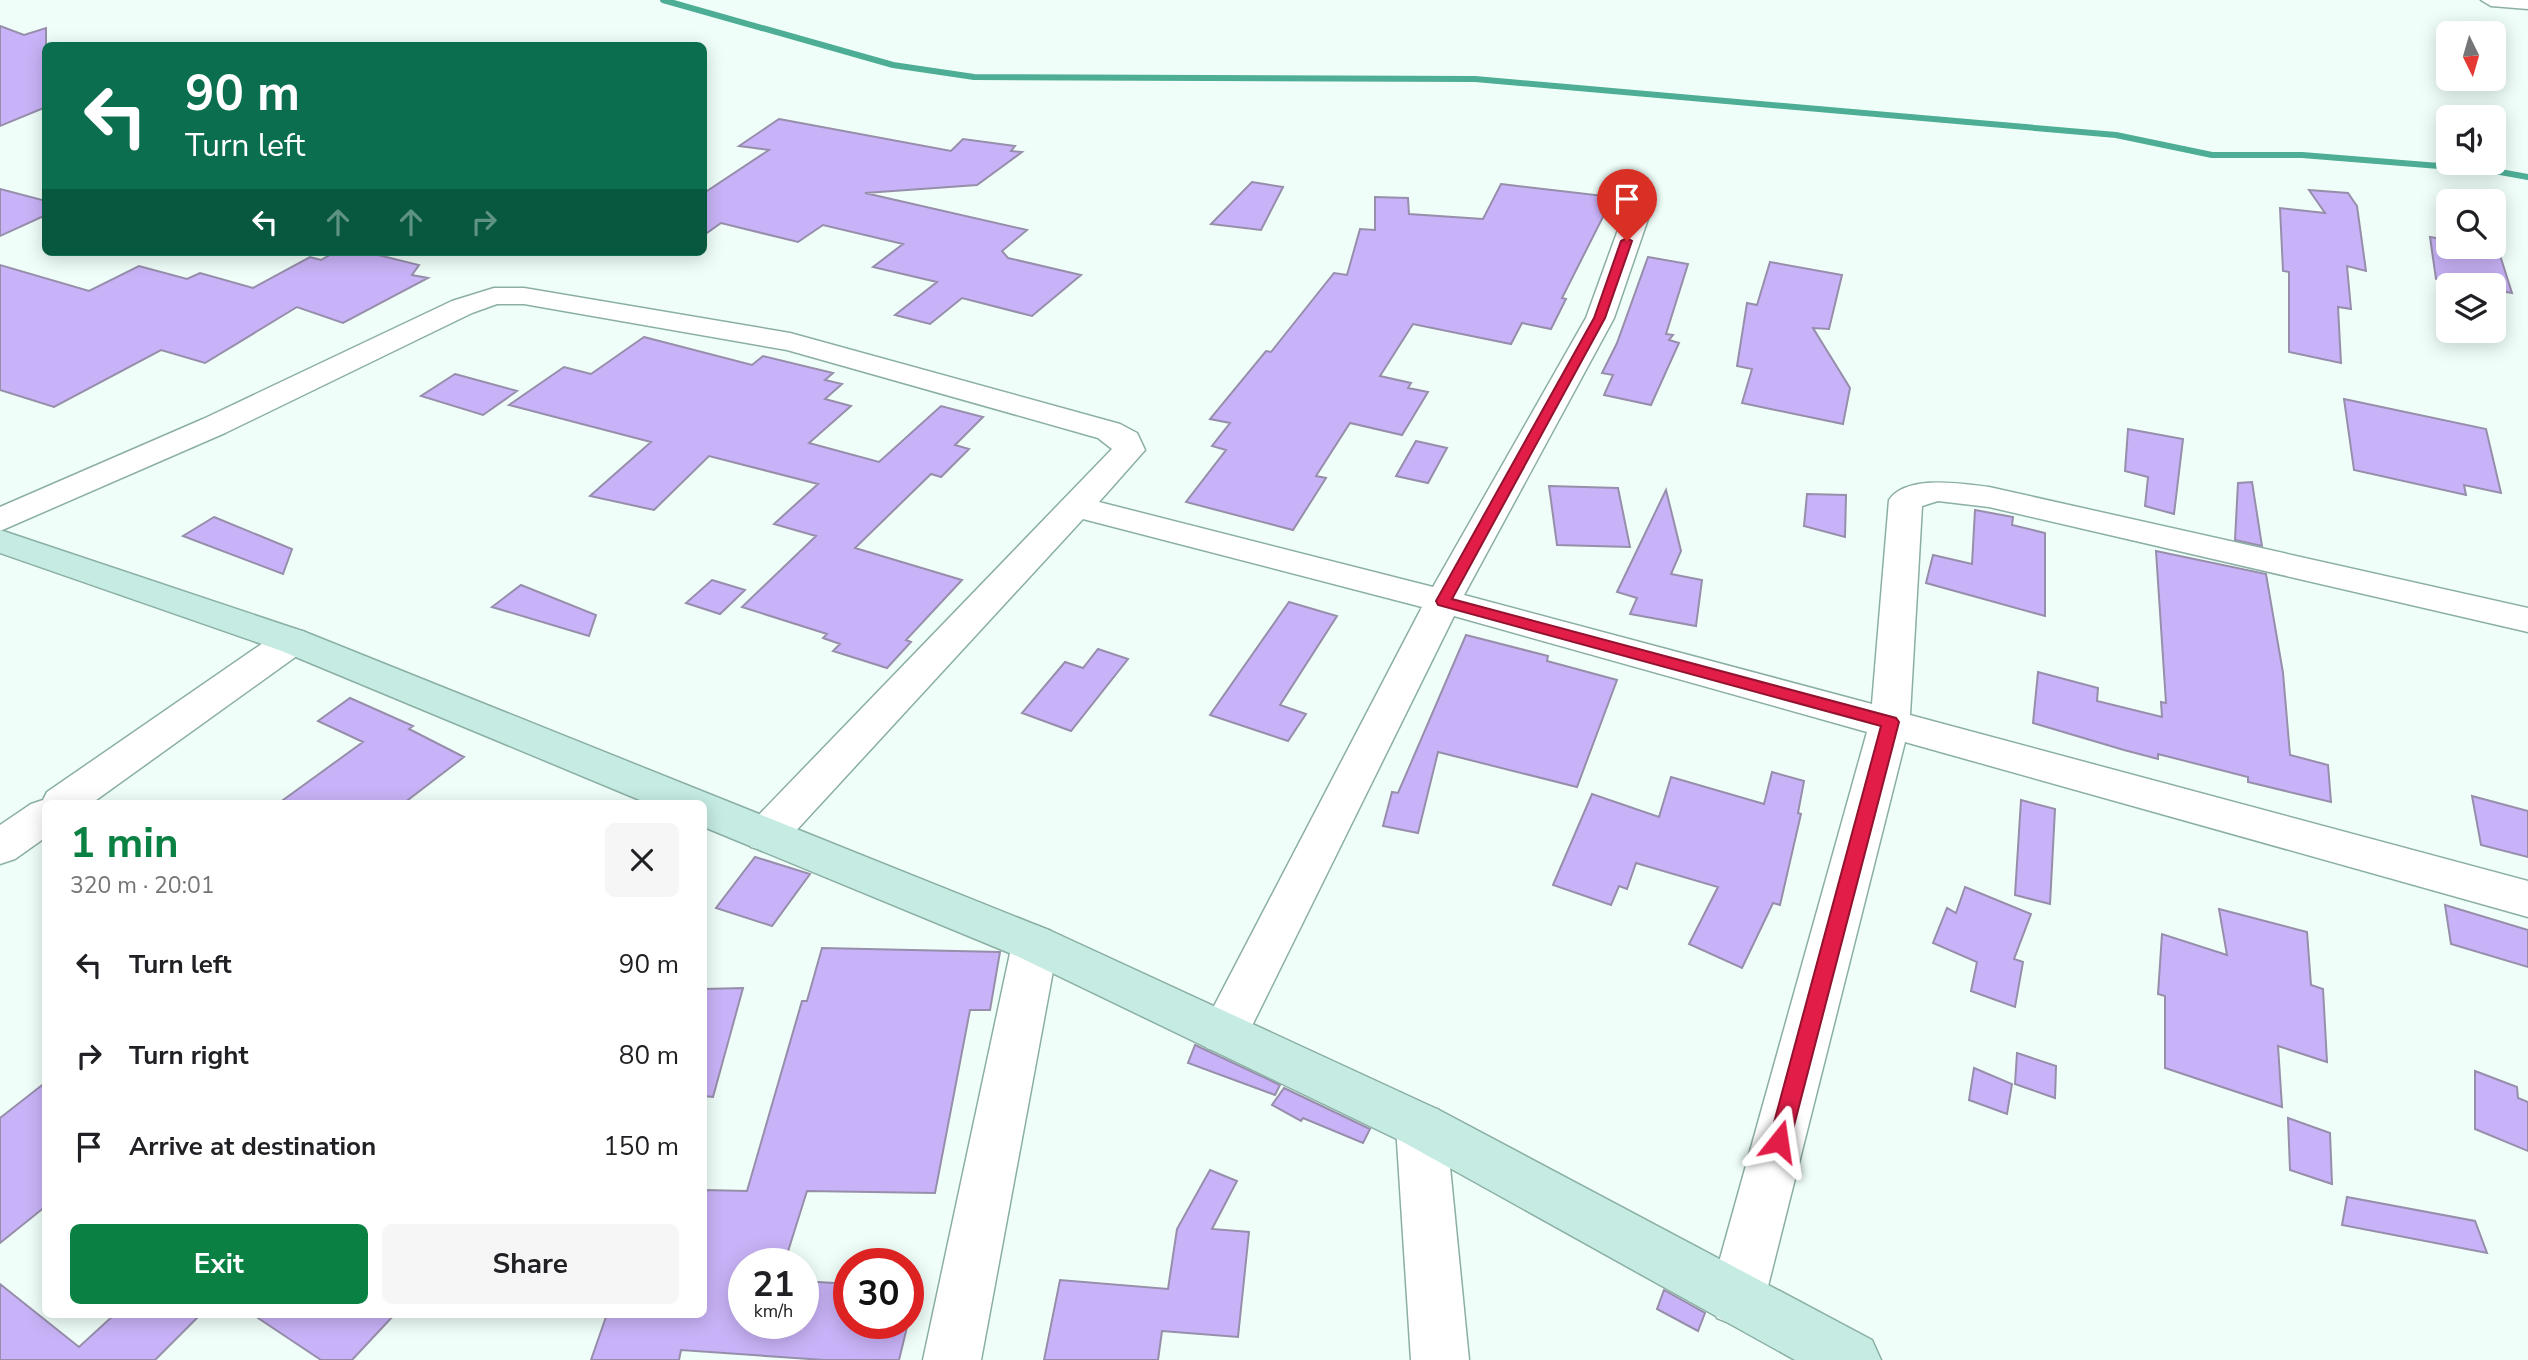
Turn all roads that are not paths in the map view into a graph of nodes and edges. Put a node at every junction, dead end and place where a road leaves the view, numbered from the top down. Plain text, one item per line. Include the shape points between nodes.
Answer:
1 (2491, 0) edge
2 (2528, 3) edge
3 (1636, 216) dead end
4 (1077, 506) junction
5 (0, 520) edge
6 (0, 541) edge
7 (1443, 601) junction
8 (2528, 620) edge
9 (292, 641) junction
10 (1891, 722) junction
11 (66, 800) edge
12 (681, 800) edge
13 (707, 811) edge
14 (42, 818) edge
15 (766, 835) junction
16 (0, 847) edge
17 (2528, 898) edge
18 (1035, 944) junction
19 (1224, 1033) junction
20 (1421, 1126) junction
21 (1737, 1298) junction
22 (952, 1360) edge
23 (1440, 1360) edge
24 (1852, 1360) edge

1 - 2 street
3 - 7 street via 1600,318
4 - 5 street via 1129,450 1126,440 1109,431 790,342 524,296 494,296
4 - 7 street
4 - 15 street
6 - 9 street
7 - 10 street
7 - 19 street
8 - 10 street via 1989,497 1936,491 1906,500
9 - 11 street
9 - 12 street
10 - 17 street
10 - 21 street
13 - 15 street
14 - 16 street
15 - 18 street
18 - 19 street
18 - 22 street
19 - 20 street
20 - 21 street
20 - 23 street
21 - 24 street

